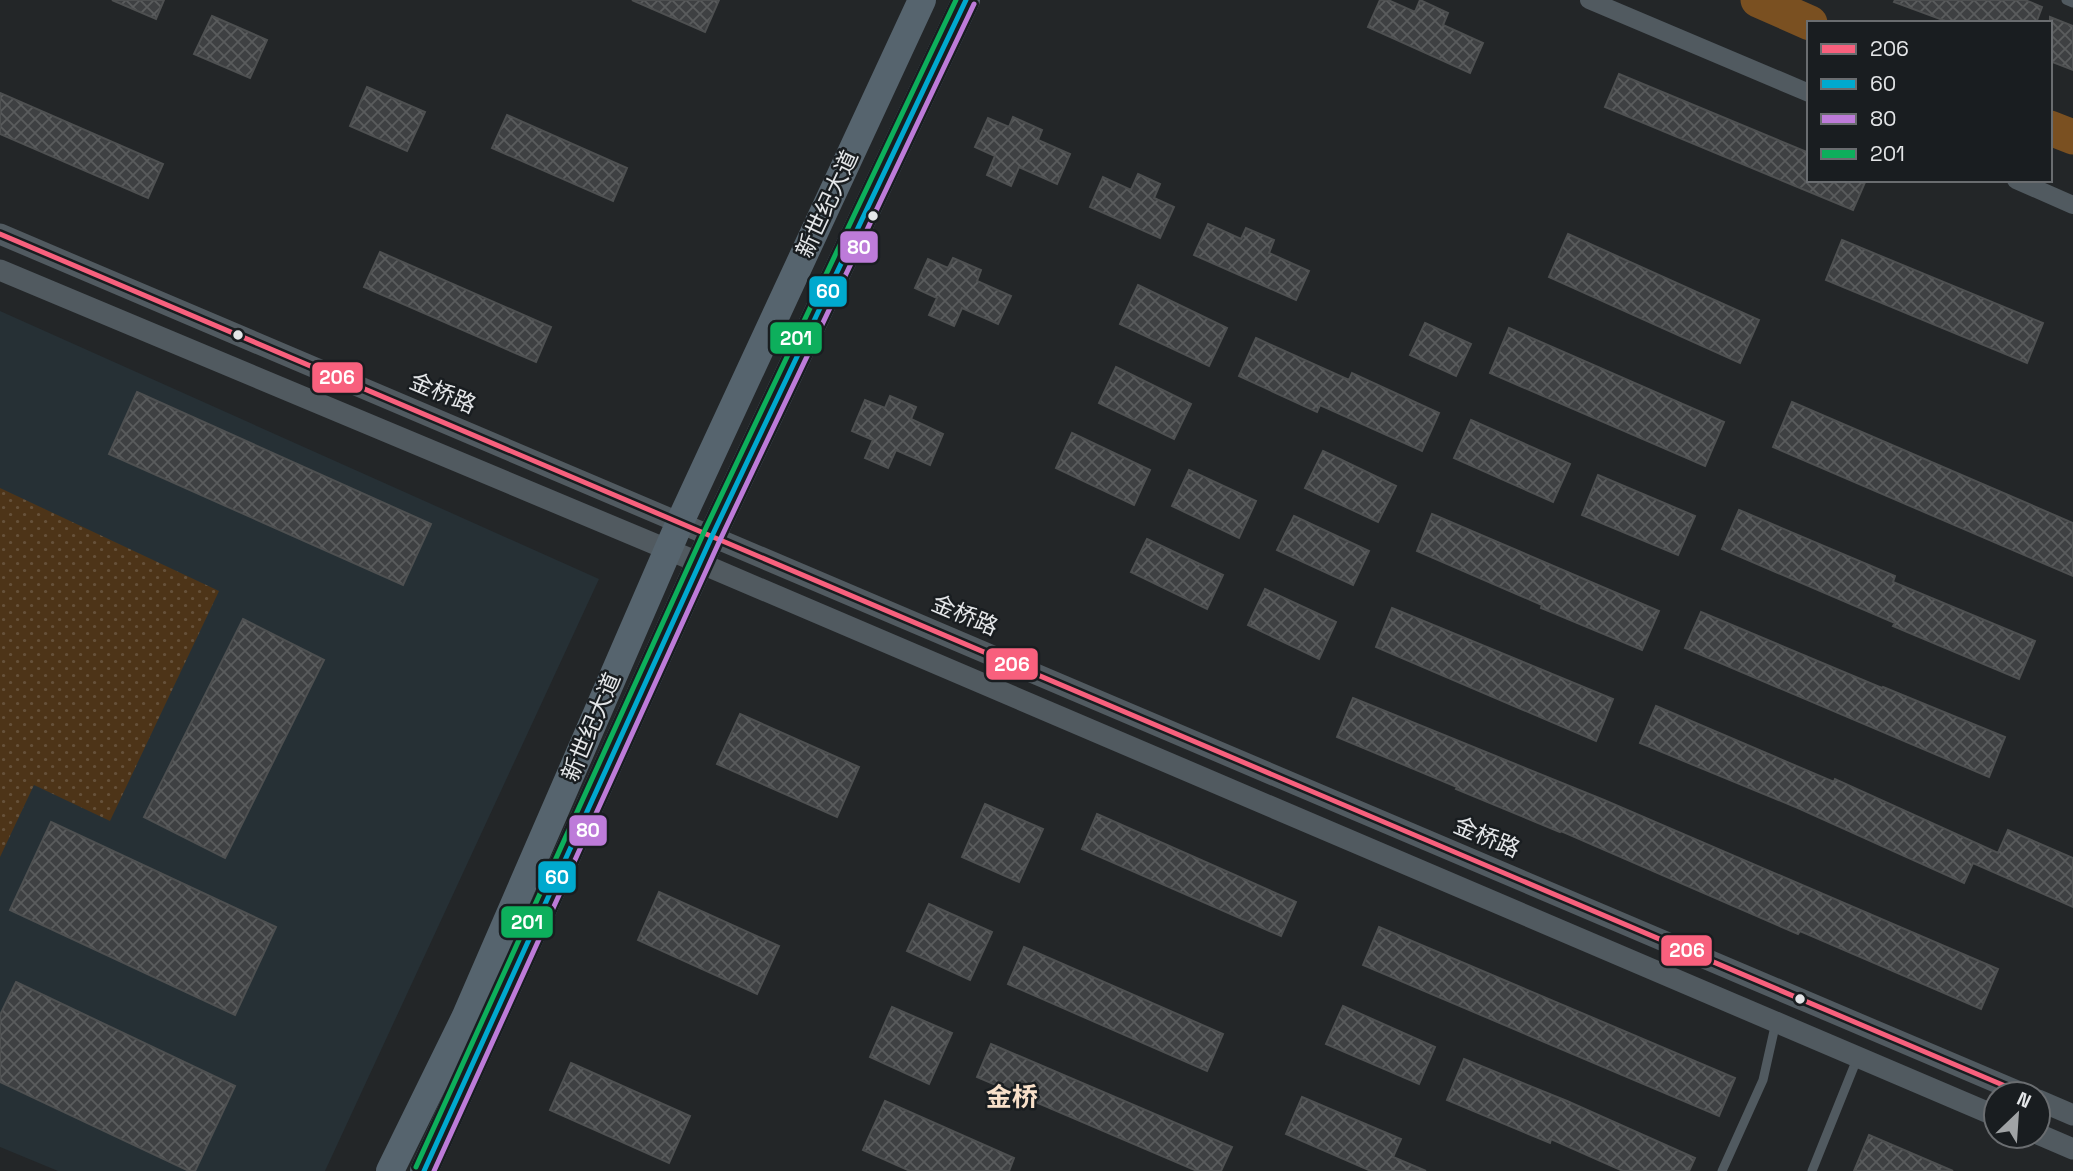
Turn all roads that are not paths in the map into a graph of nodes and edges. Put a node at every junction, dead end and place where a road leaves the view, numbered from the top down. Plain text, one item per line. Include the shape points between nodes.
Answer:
1 (922, 0) edge
2 (966, 0) edge
3 (1589, 0) edge
4 (2066, 0) edge
5 (2073, 3) edge
6 (1807, 92) edge
7 (2020, 182) edge
8 (2073, 205) edge
9 (0, 234) edge
10 (0, 270) edge
11 (680, 522) junction
12 (712, 536) junction
13 (667, 549) junction
14 (700, 563) junction
15 (1776, 1022) junction
16 (1858, 1057) junction
17 (1991, 1080) edge
18 (2052, 1106) edge
19 (1982, 1110) edge
20 (2073, 1115) edge
21 (2052, 1140) edge
22 (2073, 1149) edge
23 (390, 1171) edge
24 (424, 1171) edge
25 (1722, 1171) edge
26 (1812, 1171) edge

1 - 11 main road, 新世纪大道
2 - 12 main road, 新世纪大道
3 - 6 street
4 - 5 lane
7 - 8 street
9 - 11 street, 金桥路
10 - 13 street
11 - 12 street, 金桥路
11 - 13 main road, 新世纪大道
12 - 14 main road, 新世纪大道
12 - 17 street, 金桥路
13 - 14 street
13 - 23 main road, 新世纪大道 via 465,1018
14 - 15 street
14 - 24 main road, 新世纪大道
15 - 16 street
15 - 25 lane via 1763,1080
16 - 19 street
16 - 26 lane
18 - 20 street
21 - 22 street

